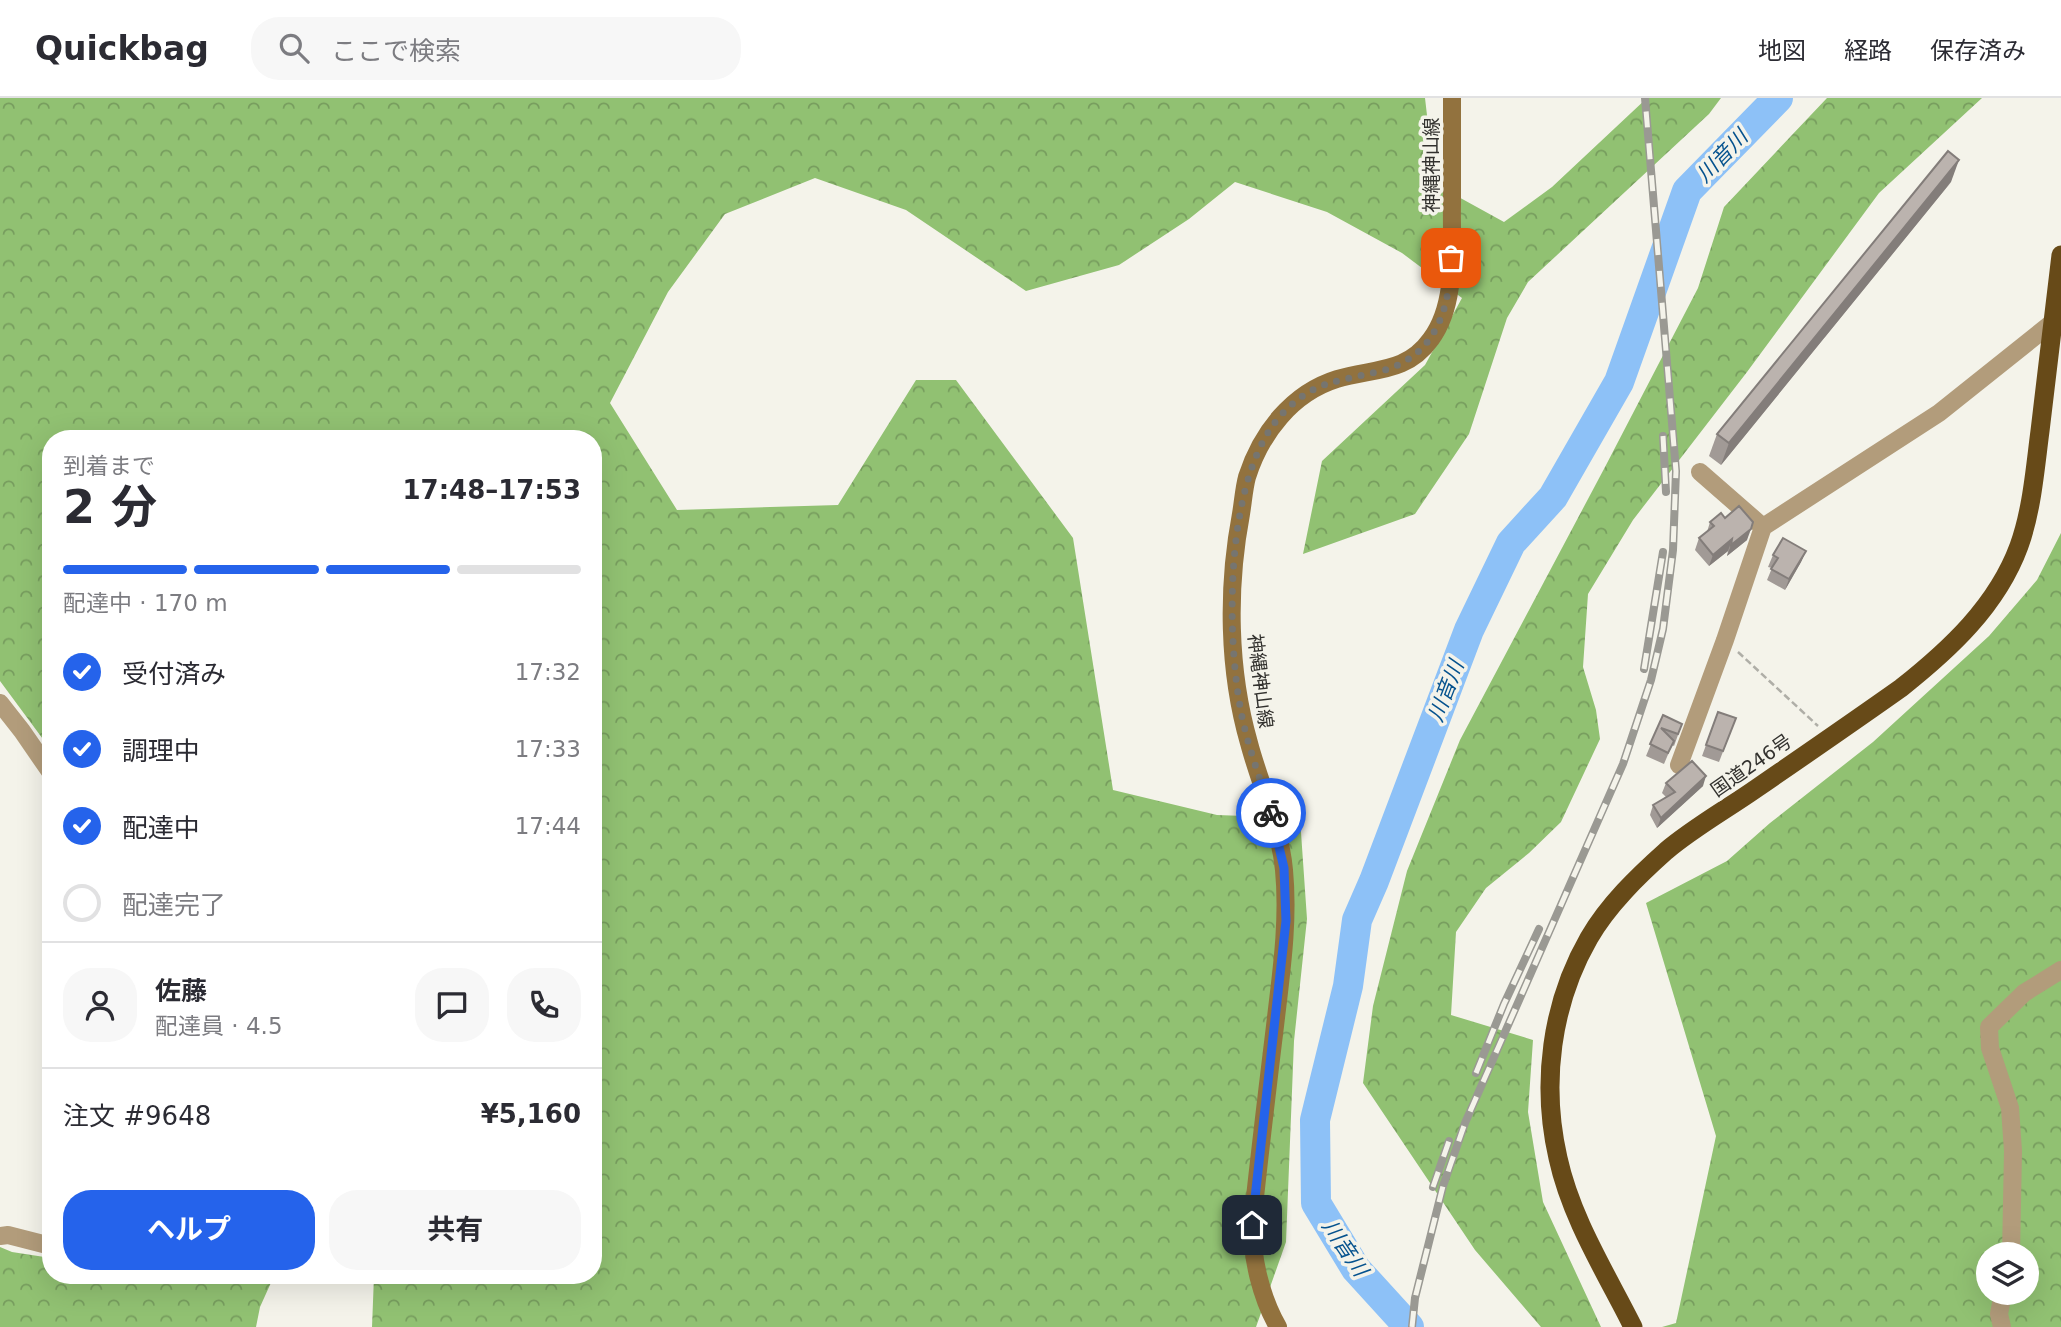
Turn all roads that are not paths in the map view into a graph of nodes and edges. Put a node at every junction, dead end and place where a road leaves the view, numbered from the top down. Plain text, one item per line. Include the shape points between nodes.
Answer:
1 (1452, 98) edge
2 (2061, 255) edge
3 (2053, 322) junction
4 (1700, 472) dead end
5 (1763, 527) junction
6 (0, 704) edge
7 (42, 760) edge
8 (1679, 765) dead end
9 (2061, 970) edge
10 (0, 1236) edge
11 (2011, 1242) edge
12 (42, 1244) edge
13 (2000, 1305) edge
14 (1278, 1327) edge
15 (1633, 1327) edge
16 (2002, 1327) edge

1 - 14 main road, 神縄神山線 via 1451,281 1432,338 1409,361 1337,379 1310,390 1285,410 1265,436 1247,477 1236,542 1234,668 1249,744 1284,868 1286,921 1252,1225 1252,1251
2 - 3 highway, 国道246号
3 - 5 street via 1939,413
3 - 15 highway, 国道246号 via 2032,492 2019,546 1969,627 1900,688 1667,850 1618,898 1590,937 1570,979 1557,1018 1550,1118 1571,1201
4 - 5 street
5 - 8 street
6 - 7 street
9 - 11 street via 2024,993 1989,1027 1990,1048 2010,1108
10 - 12 street
13 - 16 street

